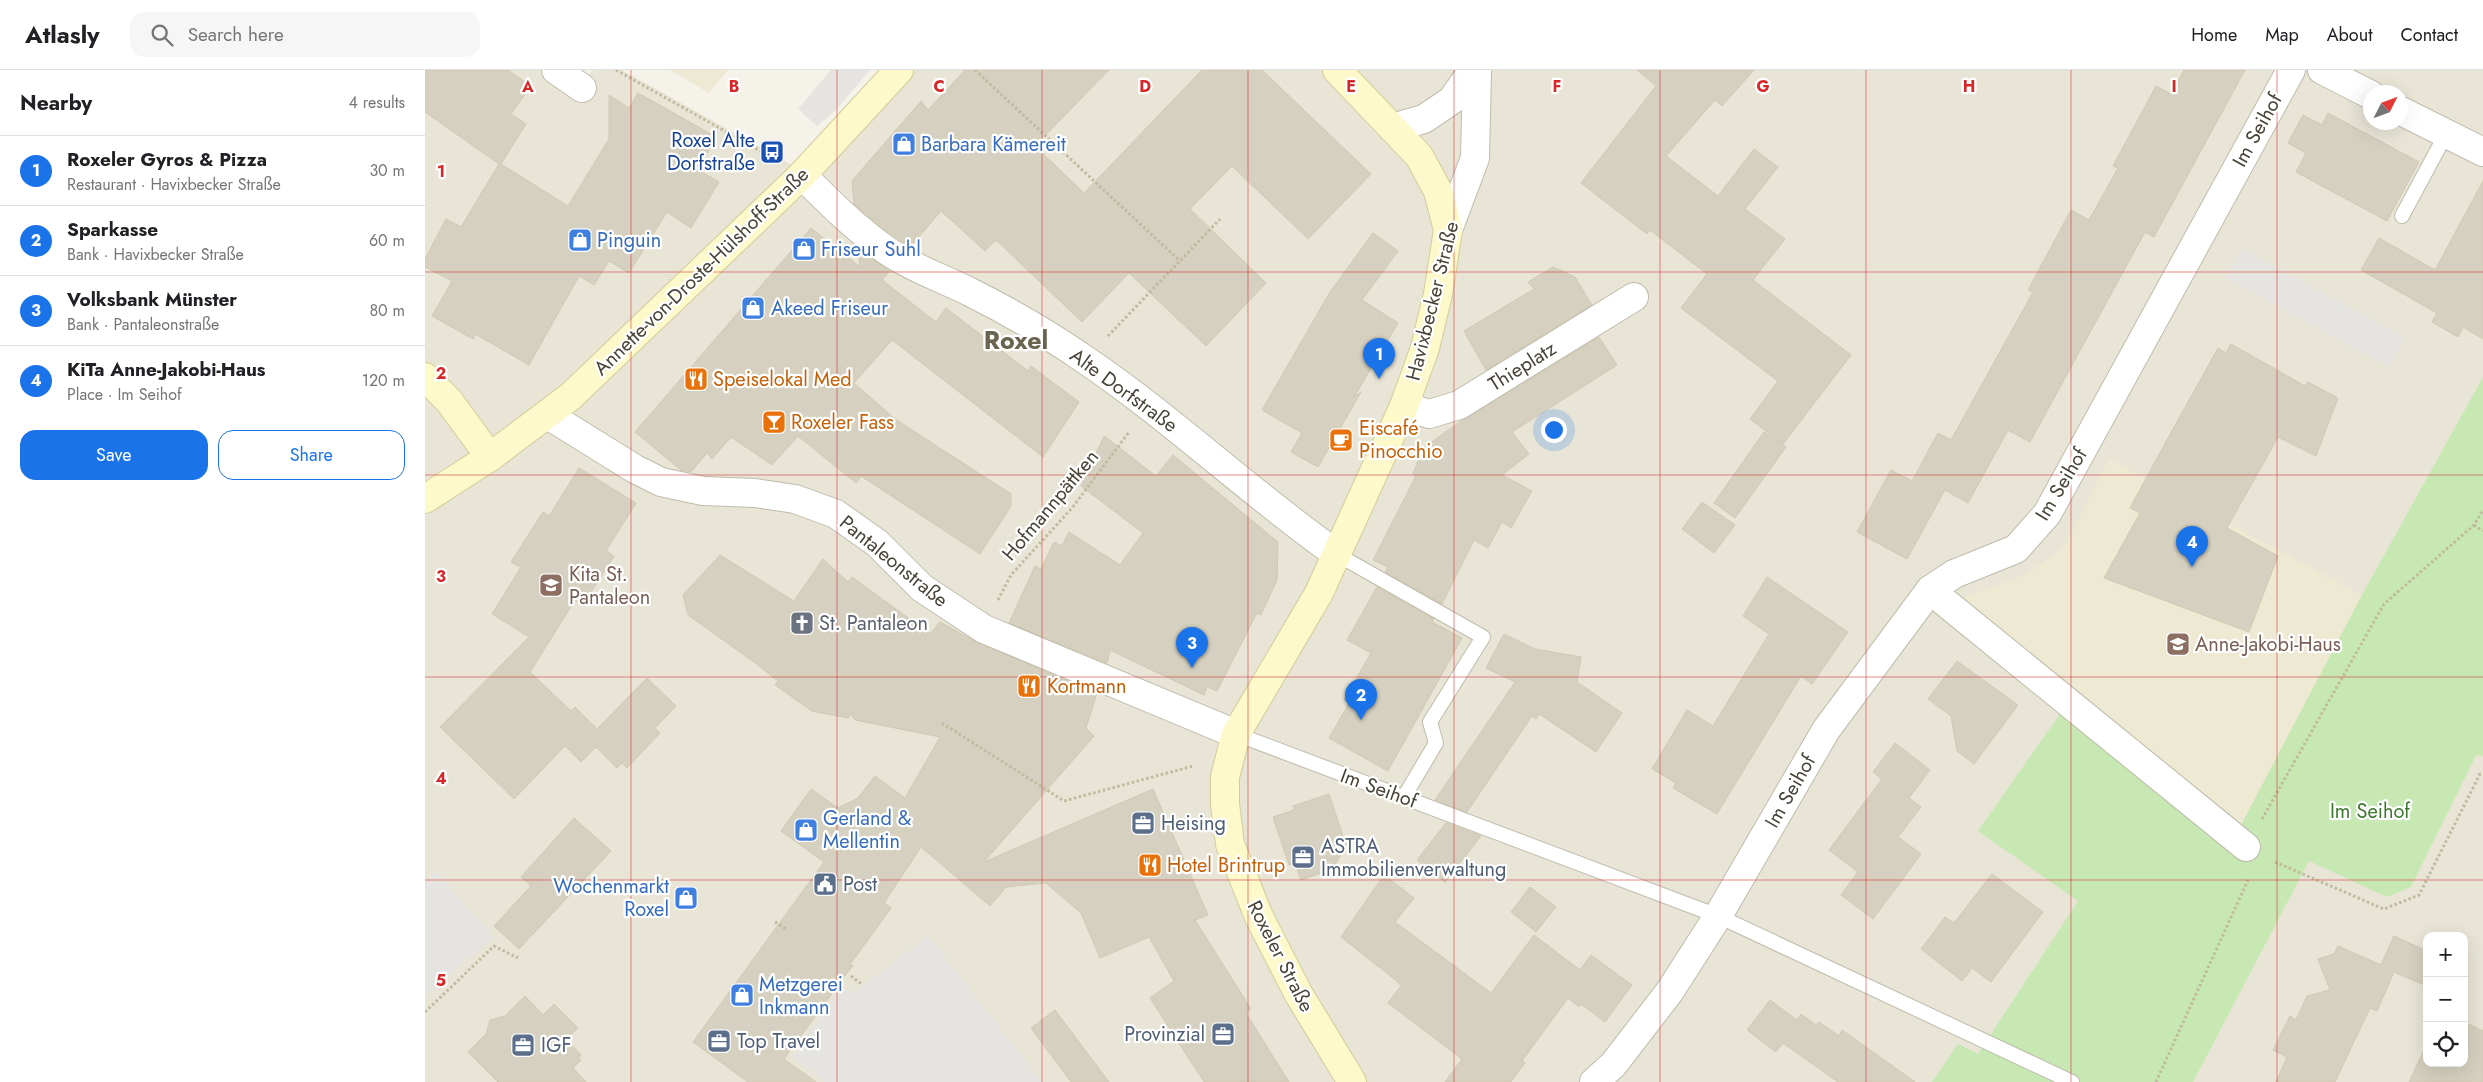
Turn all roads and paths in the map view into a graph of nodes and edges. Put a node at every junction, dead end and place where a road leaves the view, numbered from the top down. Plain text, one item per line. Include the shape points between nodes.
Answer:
1 (557, 70) edge
2 (617, 70) edge
3 (899, 70) edge
4 (975, 70) edge
5 (1337, 70) edge
6 (1475, 70) edge
7 (2291, 70) edge
8 (2321, 70) edge
9 (582, 88) dead end
10 (2363, 91) edge
11 (2408, 114) edge
12 (1392, 128) junction
13 (2446, 134) junction
14 (2483, 152) edge
15 (802, 174) junction
16 (2402, 216) dead end
17 (1220, 219) dead end
18 (1448, 230) junction
19 (1180, 261) junction
20 (1634, 297) dead end
21 (1086, 360) junction
22 (425, 377) edge
23 (1149, 406) junction
24 (1404, 406) junction
25 (547, 415) junction
26 (490, 457) junction
27 (425, 499) edge
28 (2483, 510) edge
29 (2474, 524) junction
30 (2483, 531) edge
31 (1338, 555) junction
32 (1930, 590) junction
33 (984, 630) junction
34 (942, 723) dead end
35 (1233, 745) junction
36 (2483, 775) edge
37 (1404, 797) junction
38 (2246, 847) junction
39 (1718, 916) junction
40 (775, 922) dead end
41 (786, 929) dead end
42 (518, 958) dead end
43 (851, 976) dead end
44 (863, 985) dead end
45 (425, 1012) edge
46 (1352, 1082) edge
47 (1594, 1082) edge
48 (2072, 1082) edge
49 (2156, 1082) edge

1 - 9 street
2 - 15 path
3 - 15 main road, Annette-von-Droste-Hülshoff-Straße
4 - 19 path
5 - 12 main road
6 - 12 street, Havixbecker Straße via 1453,100 1424,119
6 - 18 street, Havixbecker Straße via 1475,158
7 - 32 street, Im Seihof via 2047,514 2016,549 1954,574
8 - 10 street
11 - 13 street
12 - 18 main road via 1419,156 1438,191
13 - 14 street
13 - 16 lane
15 - 21 street, Alte Dorfstraße via 845,218 887,251 1037,328
15 - 25 main road, Annette-von-Droste-Hülshoff-Straße via 571,396
17 - 19 path
18 - 24 main road, Havixbecker Straße via 1425,348
19 - 21 path
20 - 24 street, Thieplatz via 1459,404 1429,414
21 - 23 street, Alte Dorfstraße
22 - 26 main road via 449,401
23 - 31 street, Alte Dorfstraße via 1287,519
23 - 33 path, Hofmannpättken via 1072,508 1011,575
24 - 31 main road, Havixbecker Straße
25 - 26 main road, Annette-von-Droste-Hülshoff-Straße
25 - 33 street, Pantaleonstraße via 661,482 703,491 755,493 795,499 836,514 877,543 922,588
26 - 27 main road, Annette-von-Droste-Hülshoff-Straße
28 - 29 path
29 - 30 path
29 - 38 path via 2384,604
31 - 35 main road, Havixbecker Straße
31 - 37 lane via 1483,637 1429,722 1436,743
32 - 38 street
32 - 39 street, Im Seihof via 1826,730
33 - 35 street, Pantaleonstraße
34 - 35 path via 1064,801
35 - 37 lane, Im Seihof
35 - 46 main road, Roxeler Straße via 1225,777 1230,844 1259,918 1298,993
36 - 38 path via 2480,774 2419,895 2384,910
37 - 39 lane, Im Seihof
38 - 49 path via 2251,874
39 - 47 street, Im Seihof via 1670,991 1613,1066
39 - 48 lane, Im Seihof
40 - 41 path
42 - 45 path via 494,946
43 - 44 path

